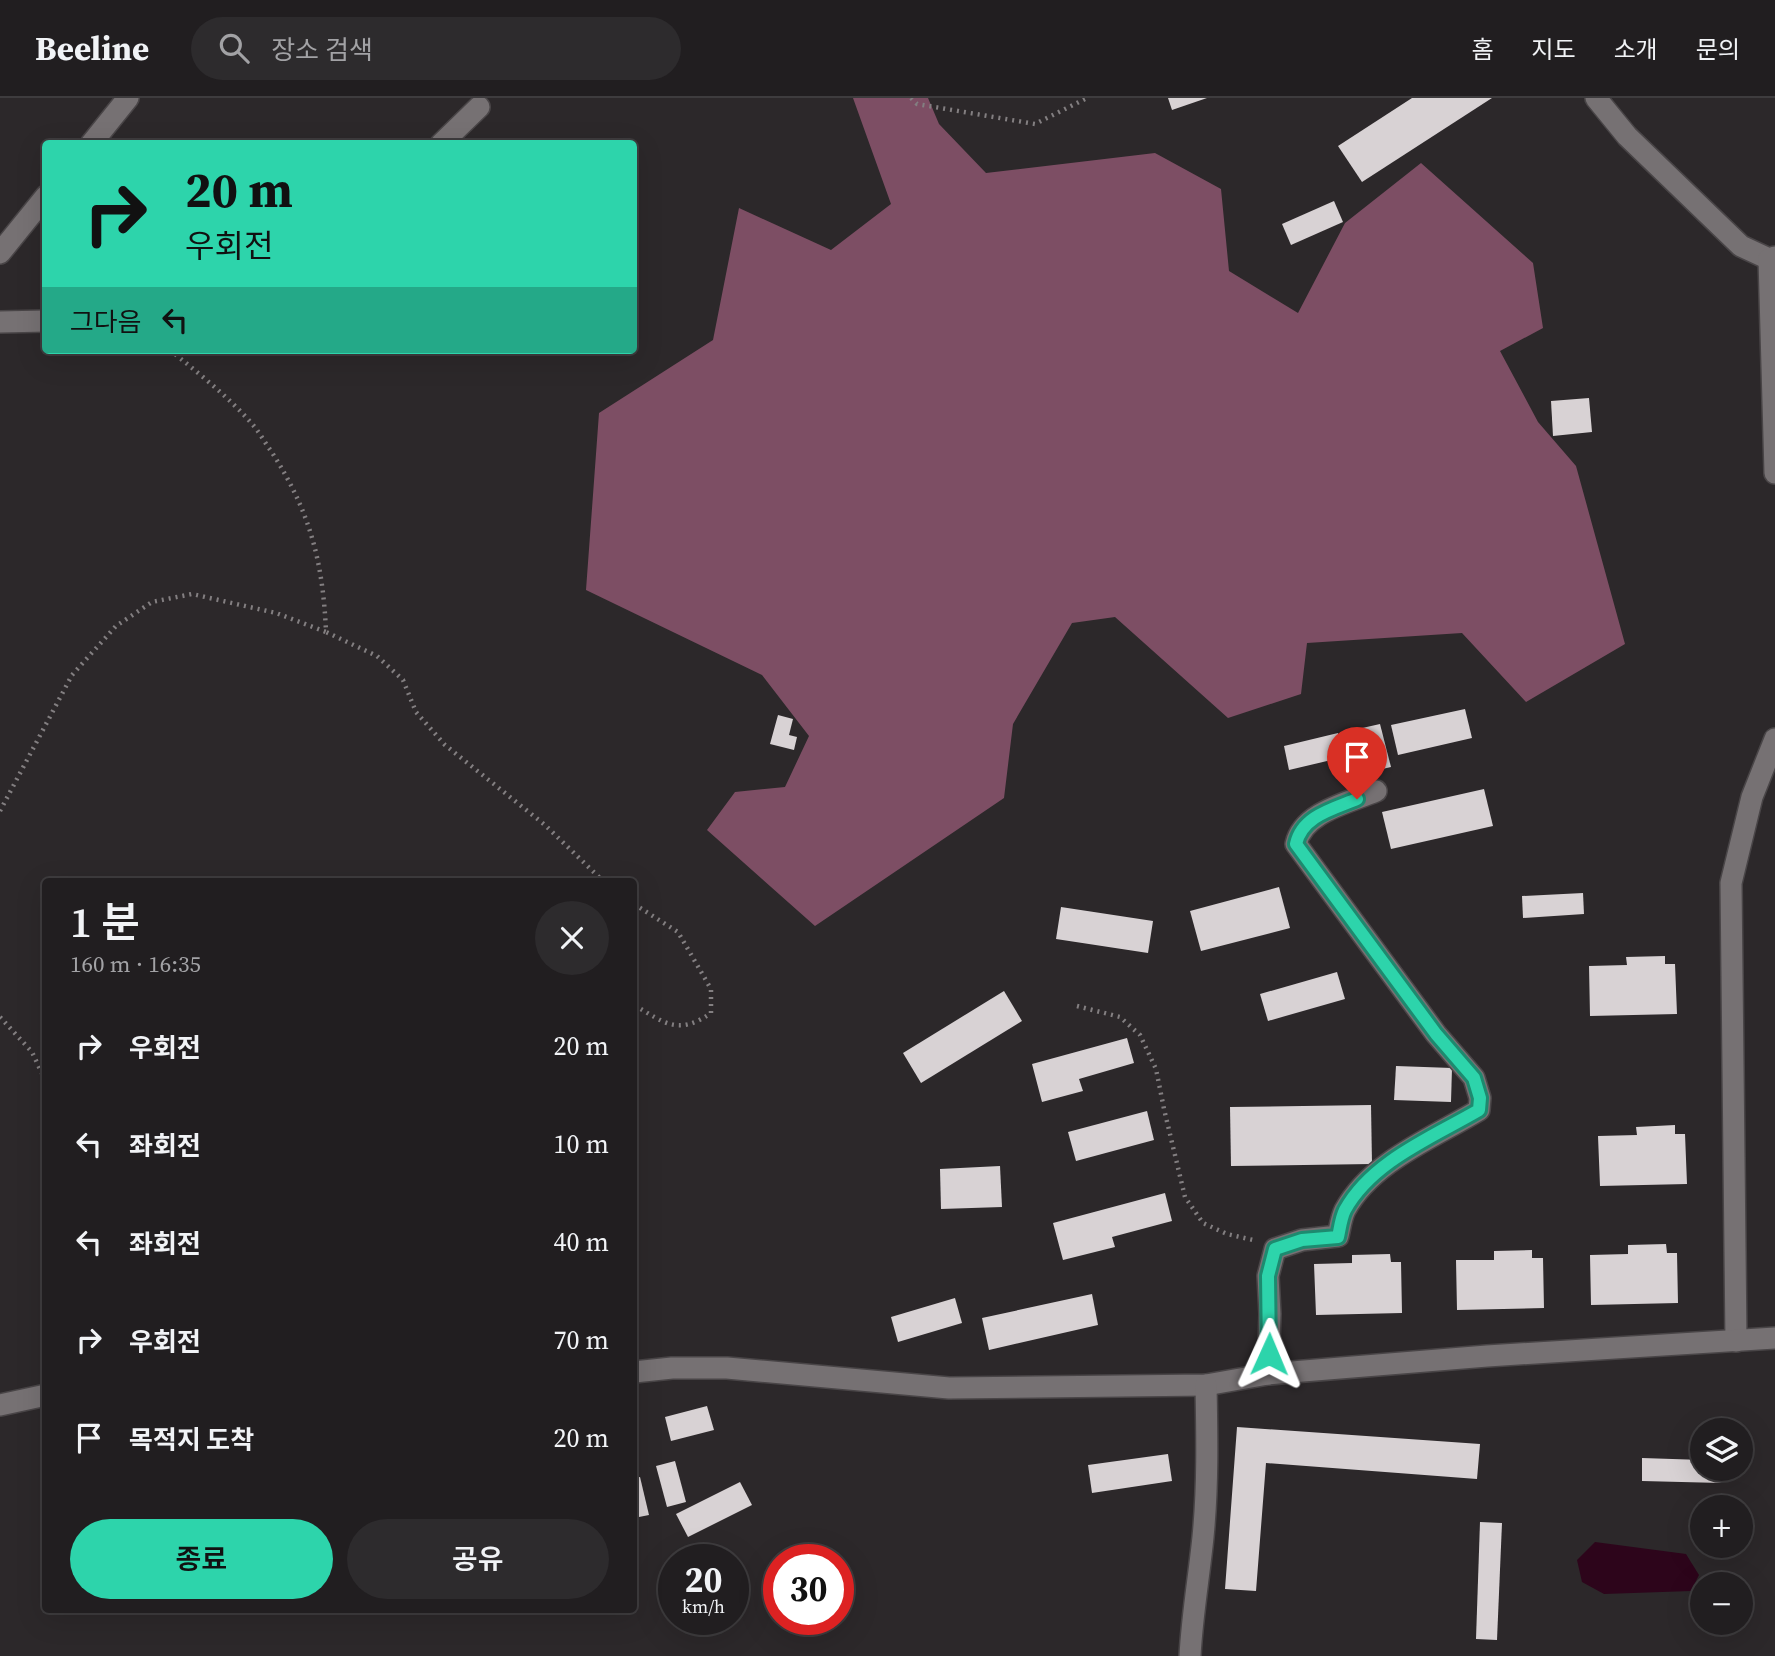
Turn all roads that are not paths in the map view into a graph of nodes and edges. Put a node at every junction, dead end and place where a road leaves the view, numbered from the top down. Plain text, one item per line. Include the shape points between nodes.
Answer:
1 (128, 98) edge
2 (1596, 98) edge
3 (479, 107) dead end
4 (94, 140) edge
5 (445, 140) edge
6 (42, 201) edge
7 (0, 253) edge
8 (1772, 258) edge
9 (42, 321) edge
10 (0, 322) edge
11 (1775, 472) edge
12 (1775, 739) edge
13 (1376, 791) dead end
14 (1775, 1338) edge
15 (1735, 1341) junction
16 (637, 1372) edge
17 (1268, 1374) junction
18 (1206, 1385) junction
19 (42, 1396) edge
20 (0, 1405) edge
21 (1189, 1656) edge

1 - 4 street
2 - 8 street via 1628,136 1741,246
3 - 5 street
6 - 7 street
8 - 11 street
9 - 10 street
12 - 15 street via 1752,797 1731,883
13 - 17 street via 1316,816 1299,831 1296,844 1436,1034 1474,1078 1479,1110 1382,1168 1344,1212 1338,1237 1302,1240 1275,1249 1268,1276
14 - 15 street
15 - 17 street
16 - 18 street via 727,1368 949,1388
17 - 18 street
18 - 21 street via 1203,1537
19 - 20 street

